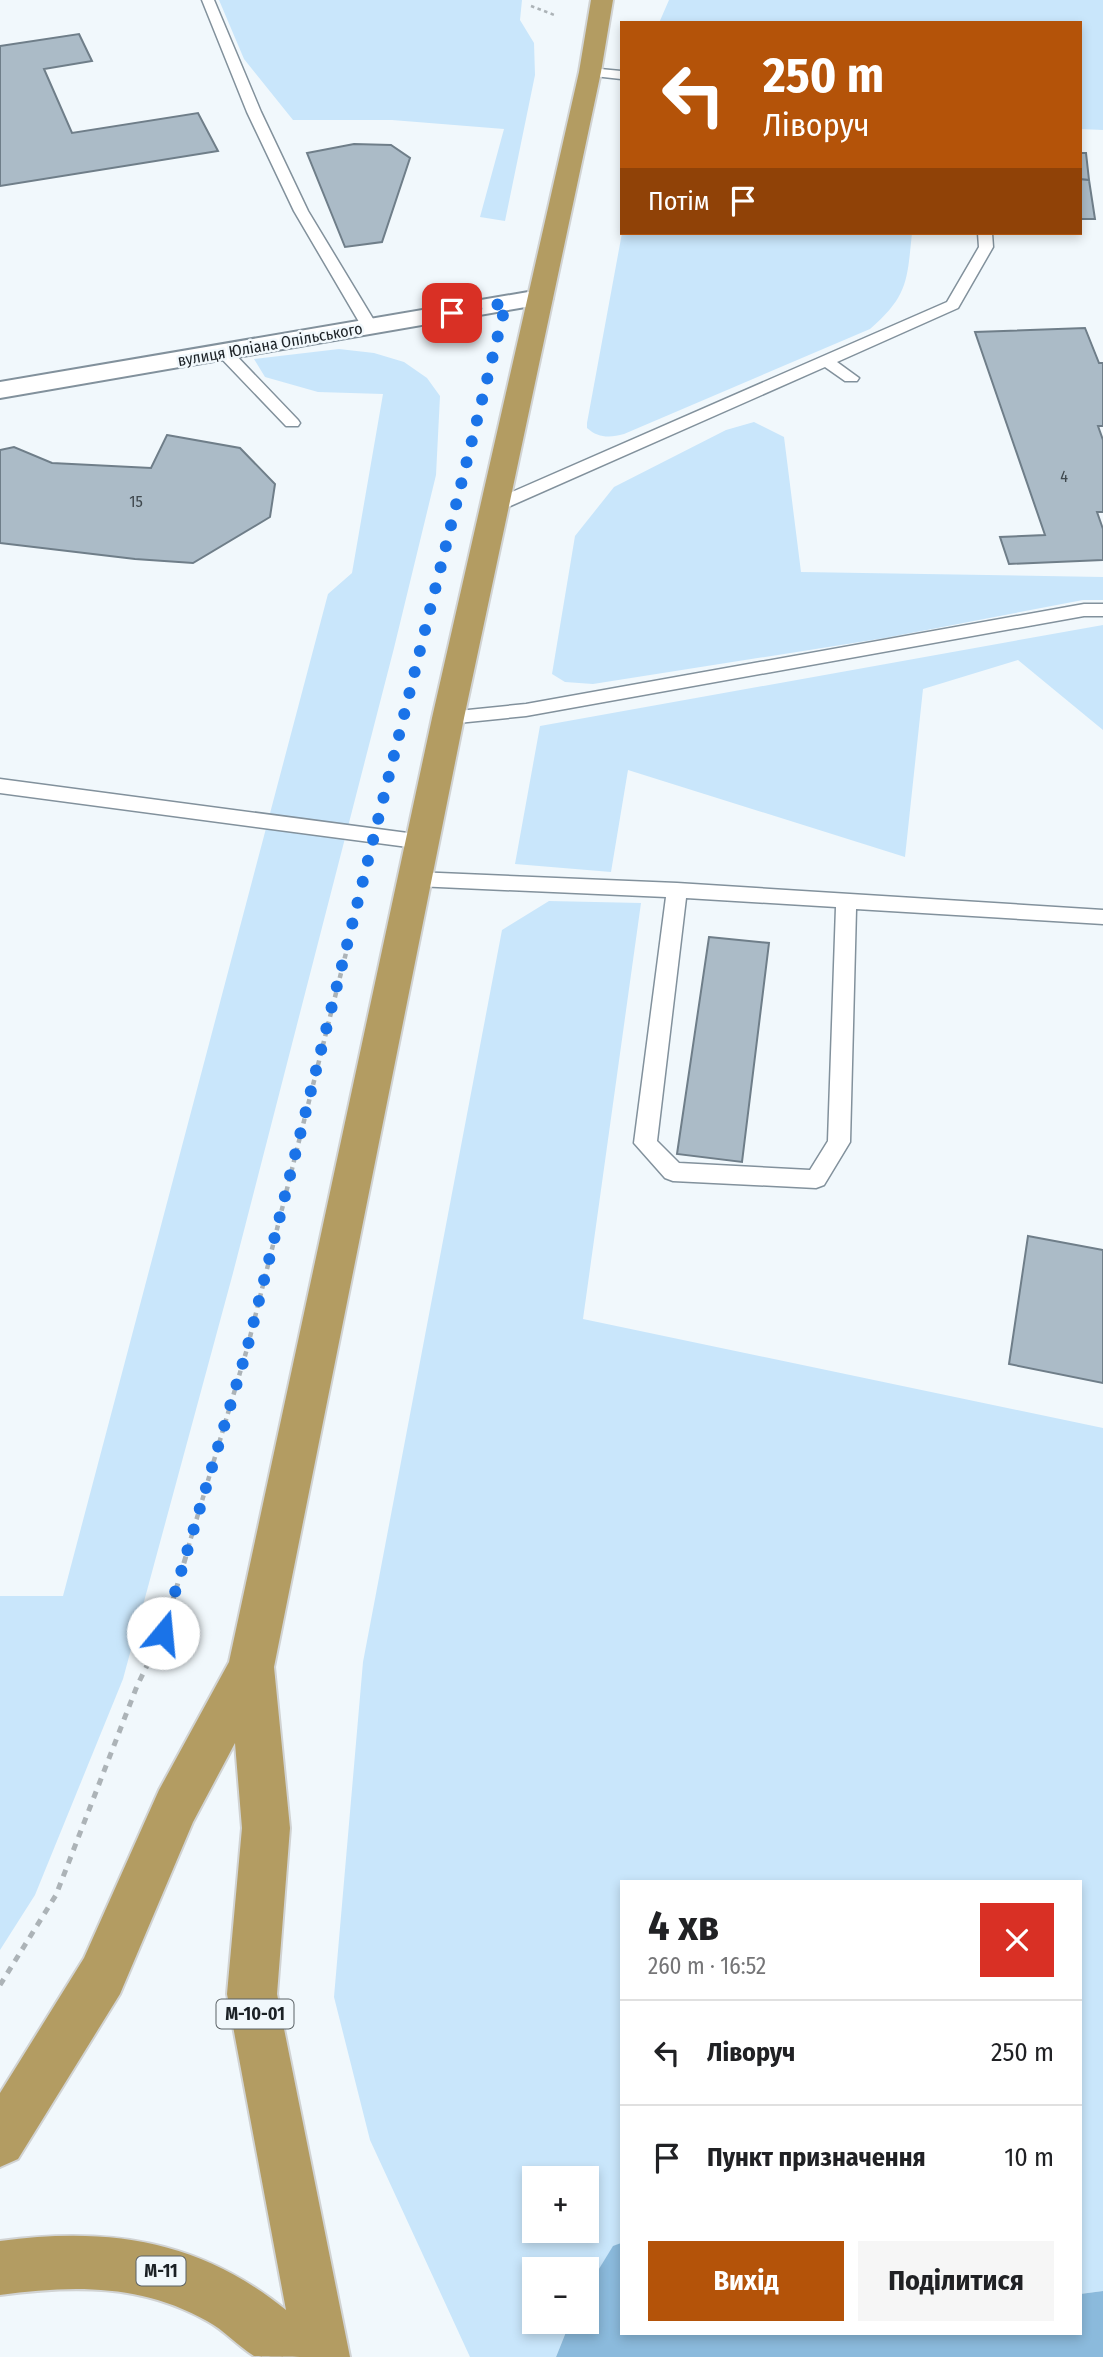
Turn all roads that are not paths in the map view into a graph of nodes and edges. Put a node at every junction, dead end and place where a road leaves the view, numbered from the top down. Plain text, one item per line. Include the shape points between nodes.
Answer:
1 (208, 0) edge
2 (602, 0) edge
3 (606, 73) edge
4 (985, 235) edge
5 (540, 298) junction
6 (370, 327) junction
7 (224, 352) junction
8 (826, 361) junction
9 (851, 378) dead end
10 (0, 390) edge
11 (292, 423) dead end
12 (493, 507) junction
13 (1103, 610) edge
14 (448, 718) junction
15 (0, 786) edge
16 (423, 842) junction
17 (416, 878) junction
18 (677, 890) junction
19 (846, 901) junction
20 (1103, 917) edge
21 (251, 1667) junction
22 (0, 2141) edge
23 (0, 2268) edge
24 (296, 2357) edge
25 (322, 2357) edge

1 - 6 lane via 301,211
2 - 3 highway, М-10-01
3 - 5 highway, М-10-01
4 - 8 lane via 986,247 953,305
5 - 6 street, вулиця Юліана Опільського
5 - 12 highway, М-10-01
6 - 7 street, вулиця Юліана Опільського
7 - 10 street, вулиця Юліана Опільського
7 - 11 lane
8 - 9 lane
8 - 12 lane
12 - 14 highway, М-10-01
13 - 14 lane via 526,710
14 - 16 highway, М-10-01
15 - 16 lane
16 - 17 highway, М-10-01
17 - 18 lane
17 - 21 highway, М-10-01
18 - 19 lane
18 - 19 lane via 645,1143 673,1172 816,1180 839,1142
19 - 20 lane
21 - 22 highway, М-10-01 via 176,1806 102,1976
21 - 25 highway, М-10-01 via 266,1828 251,1994
23 - 24 highway, М-11 via 55,2259 109,2260 160,2271 209,2290 254,2319

